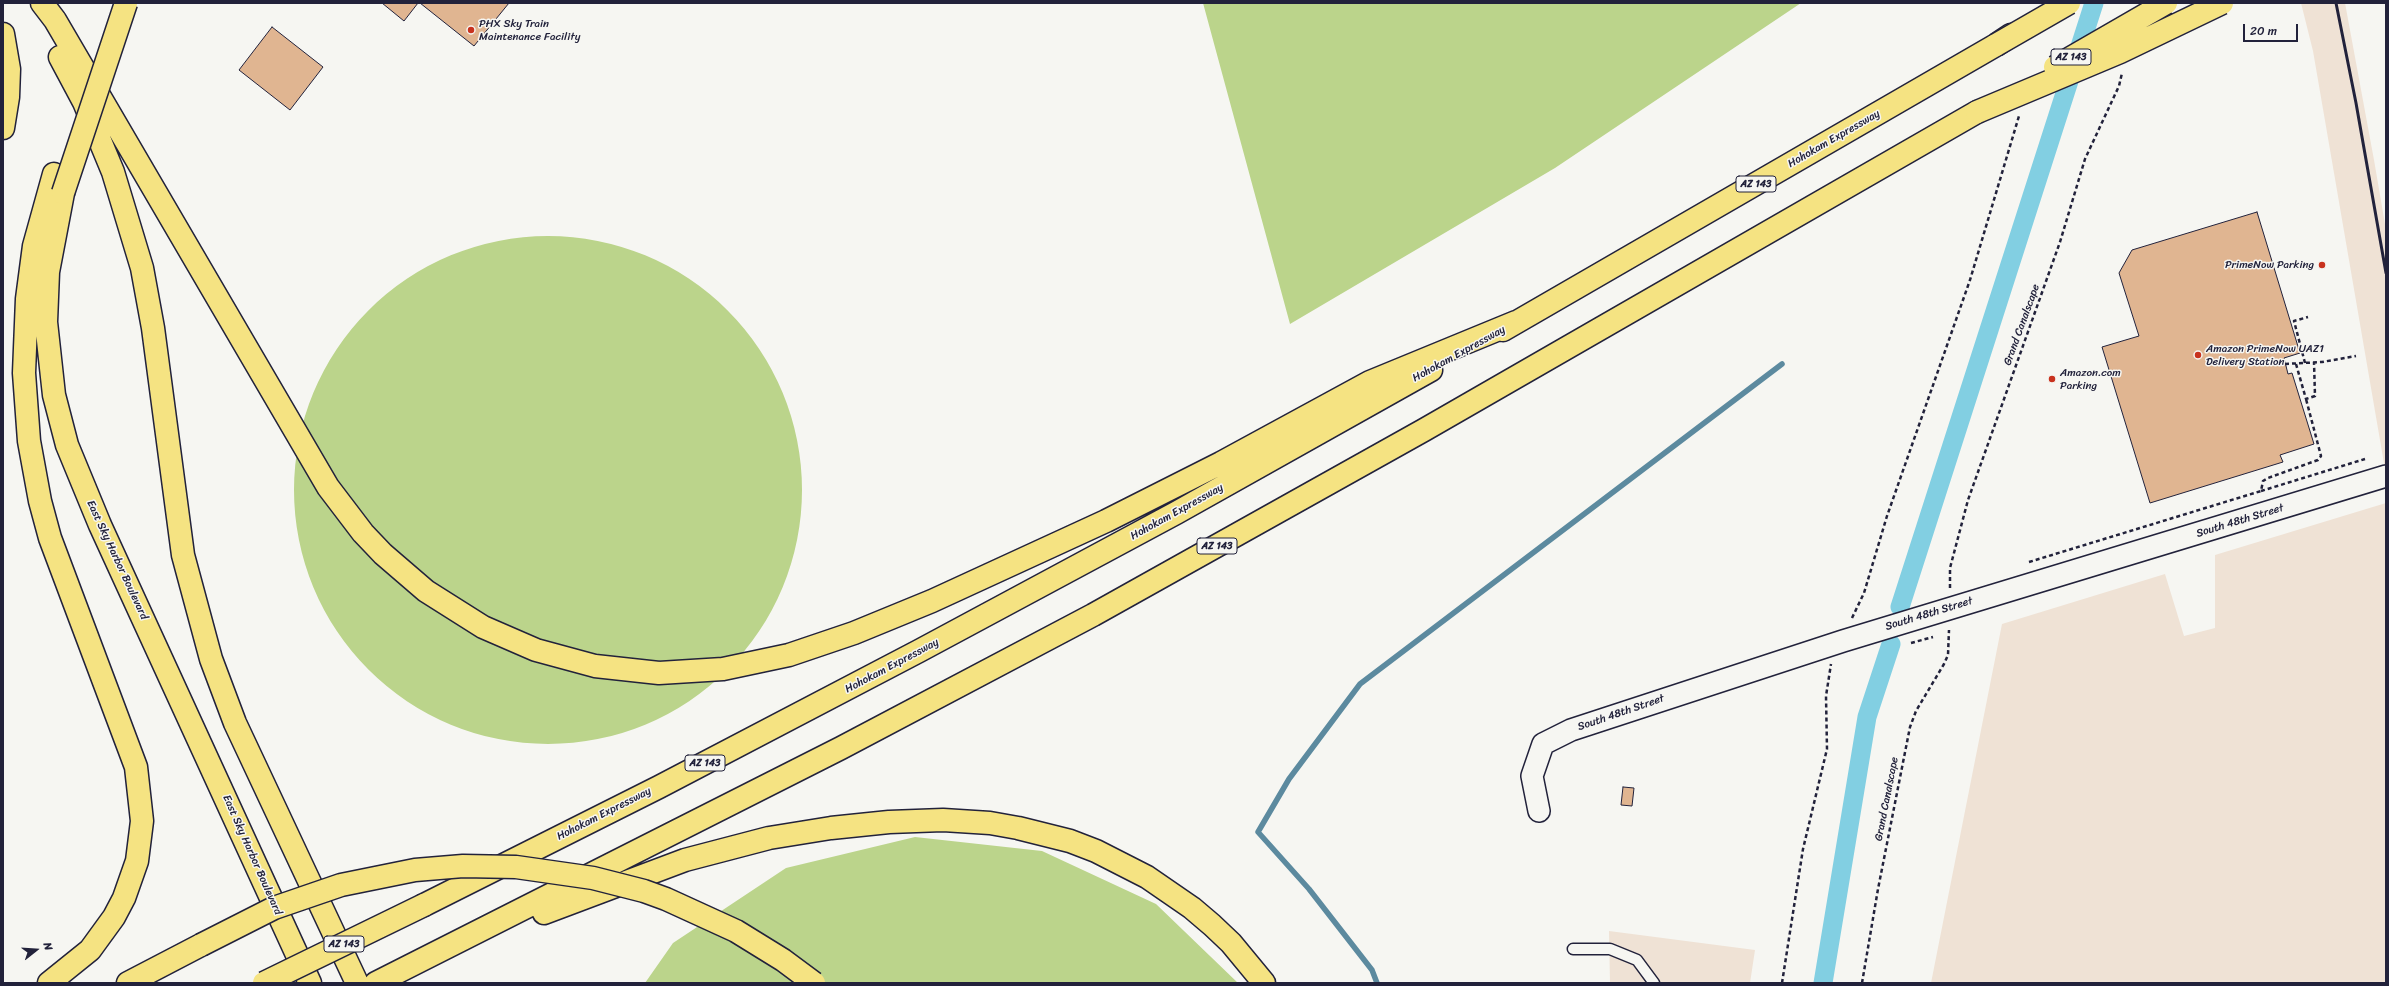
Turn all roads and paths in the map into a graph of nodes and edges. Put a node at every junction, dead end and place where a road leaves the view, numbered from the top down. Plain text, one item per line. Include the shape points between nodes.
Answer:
1 (27, 3) edge
2 (42, 3) edge
3 (111, 3) edge
4 (126, 3) edge
5 (2054, 3) edge
6 (2069, 3) edge
7 (2166, 3) edge
8 (2222, 3) edge
9 (3, 34) edge
10 (1996, 45) junction
11 (2124, 66) dead end
12 (1977, 112) junction
13 (2020, 112) dead end
14 (3, 128) edge
15 (58, 183) junction
16 (2308, 317) dead end
17 (1516, 322) junction
18 (2356, 356) dead end
19 (2314, 362) junction
20 (2305, 363) junction
21 (2285, 364) dead end
22 (2296, 364) junction
23 (2306, 399) junction
24 (2365, 459) dead end
25 (2386, 476) edge
26 (2261, 491) junction
27 (2028, 562) dead end
28 (1956, 585) dead end
29 (1950, 588) junction
30 (1947, 610) junction
31 (1843, 641) junction
32 (1539, 811) dead end
33 (334, 934) junction
34 (1573, 949) dead end
35 (442, 951) junction
36 (49, 983) edge
37 (128, 983) edge
38 (264, 983) edge
39 (310, 983) edge
40 (357, 983) edge
41 (364, 983) edge
42 (376, 983) edge
43 (814, 983) edge
44 (1264, 983) edge
45 (1654, 983) edge
46 (1782, 983) edge
47 (1862, 983) edge

1 - 33 highway via 84,102 113,172 133,237 153,328 183,555 211,659 235,723
2 - 17 highway via 55,20 328,487 363,533 405,574 454,611 509,640 588,664 659,673 723,669 789,655 854,633 932,601 1106,521 1221,463 1370,382
3 - 15 highway
4 - 15 highway, East Sky Harbor Boulevard, bridge
5 - 10 highway, bridge
6 - 10 highway, Hohokam Expressway / AZ 143, bridge
7 - 12 highway, AZ 143, bridge
8 - 12 highway, bridge via 2120,52
9 - 14 highway via 9,69
10 - 17 highway, Hohokam Expressway / AZ 143
11 - 29 path, Grand Canalscape via 2119,86 2085,160 2060,242 1968,500 1950,568
12 - 35 highway, AZ 143 via 1502,386 1093,615 842,748
13 - 31 path via 1970,280 1887,516 1864,593
15 - 36 highway via 34,246 27,299 24,365 29,441 50,538 134,762 141,796 142,821 137,860 124,898 114,917 90,950
15 - 39 highway, East Sky Harbor Boulevard via 48,272 46,322 54,395 67,445 100,525
16 - 20 path via 2294,322
17 - 38 highway, Hohokam Expressway / AZ 143, bridge via 1176,513 926,648 666,783
18 - 19 path
19 - 20 path
19 - 23 path via 2315,396
20 - 22 path
21 - 22 path
22 - 23 path
23 - 26 path via 2321,456 2318,460 2268,478 2263,481
24 - 26 path
25 - 30 street, South 48th Street
26 - 27 path
28 - 29 path
29 - 30 path, Grand Canalscape
30 - 31 street, South 48th Street
30 - 47 path, Grand Canalscape via 1948,655 1916,711 1910,727
31 - 32 street, South 48th Street via 1627,709 1571,730 1543,744 1532,776
31 - 46 path via 1830,665 1826,696 1827,749 1803,849
33 - 40 highway
33 - 41 highway
34 - 45 lane via 1617,951 1637,960
35 - 42 highway, AZ 143
35 - 44 highway via 662,868 712,852 769,838 831,828 943,820 990,823 1043,833 1083,846 1123,864 1192,908 1231,943
37 - 43 highway, bridge via 274,908 340,885 415,870 463,866 516,867 593,878 644,891 736,931

